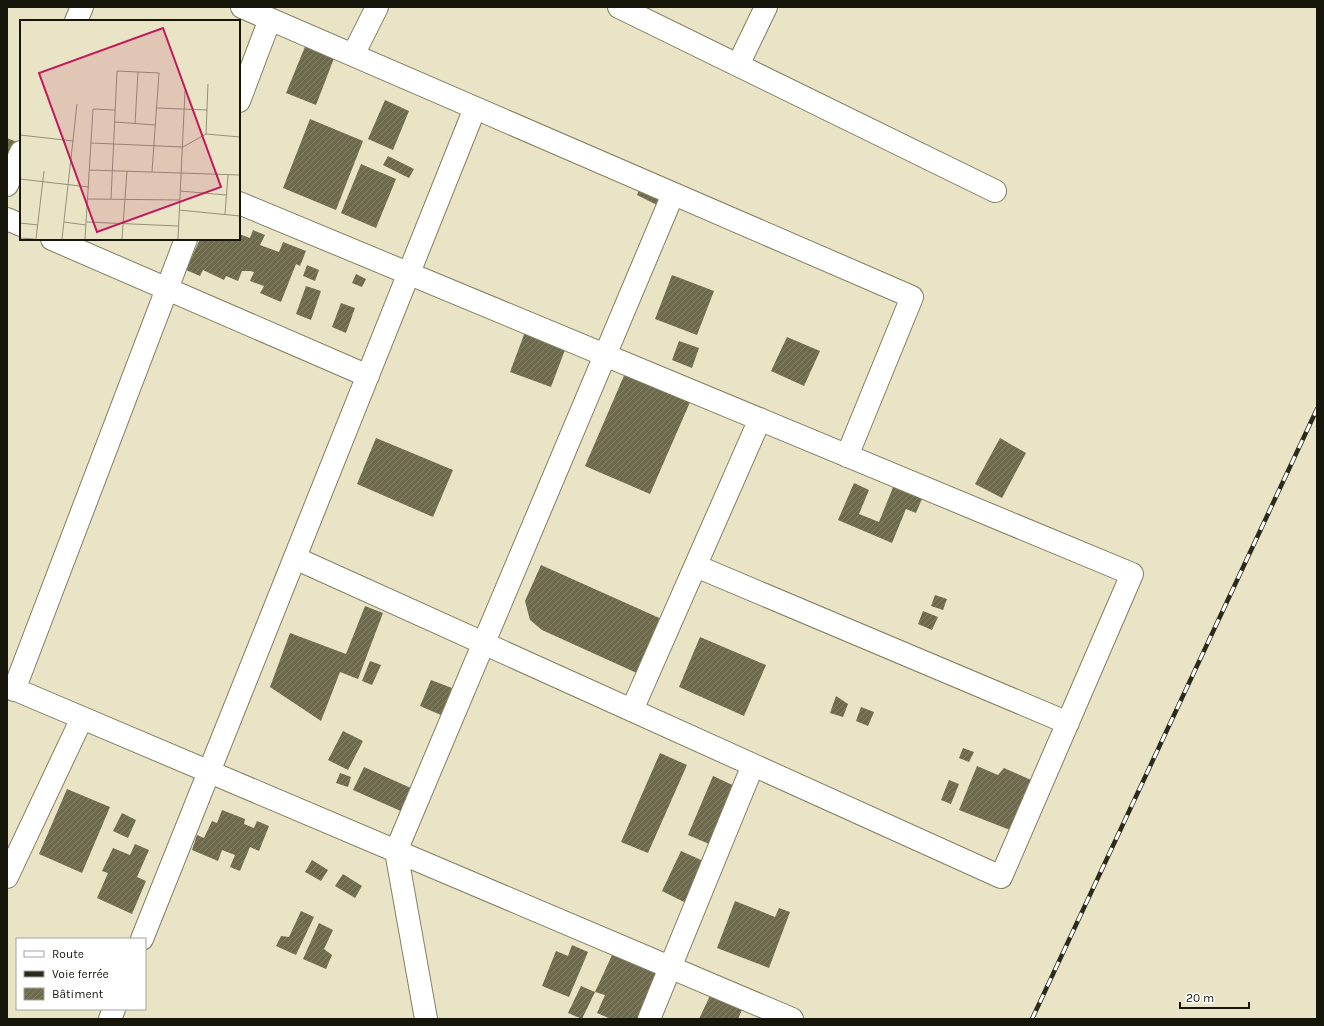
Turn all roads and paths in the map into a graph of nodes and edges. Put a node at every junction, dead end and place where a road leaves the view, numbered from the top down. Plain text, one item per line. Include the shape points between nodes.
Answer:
1 (82, 7) edge
2 (242, 7) edge
3 (376, 7) edge
4 (619, 7) edge
5 (766, 7) edge
6 (270, 19) junction
7 (76, 20) edge
8 (353, 55) junction
9 (738, 65) junction
10 (240, 98) edge
11 (475, 108) junction
12 (20, 154) edge
13 (7, 185) edge
14 (995, 191) dead end
15 (673, 194) junction
16 (240, 203) edge
17 (7, 219) edge
18 (20, 226) edge
19 (54, 240) edge
20 (186, 240) edge
21 (409, 273) junction
22 (167, 289) junction
23 (606, 355) junction
24 (368, 376) junction
25 (760, 419) junction
26 (847, 456) junction
27 (295, 558) junction
28 (696, 566) junction
29 (484, 643) junction
30 (11, 688) edge
31 (632, 710) junction
32 (82, 718) junction
33 (1068, 723) junction
34 (753, 765) junction
35 (209, 772) junction
36 (396, 851) junction
37 (7, 877) edge
38 (142, 938) edge
39 (670, 967) junction
40 (426, 1019) edge
41 (649, 1019) edge
42 (792, 1019) edge

1 - 7 street
2 - 6 street
3 - 8 street
4 - 9 street
5 - 9 street
6 - 8 street
6 - 10 street
8 - 11 street
9 - 14 street
11 - 15 street
11 - 21 street
12 - 13 street
15 - 23 street
15 - 26 street via 912,297
16 - 21 street
17 - 18 street
19 - 22 street
20 - 22 street
21 - 23 street
21 - 24 street
22 - 24 street
22 - 30 street
23 - 25 street
23 - 29 street
24 - 27 street
25 - 26 street
25 - 28 street
26 - 33 street via 1132,574
27 - 29 street
27 - 35 street
28 - 31 street
28 - 33 street
29 - 31 street
29 - 36 street
30 - 32 street
31 - 34 street
32 - 35 street
32 - 37 street
33 - 34 street via 1001,877
34 - 39 street
35 - 36 street
35 - 38 street
36 - 39 street
36 - 40 street
39 - 41 street
39 - 42 street

